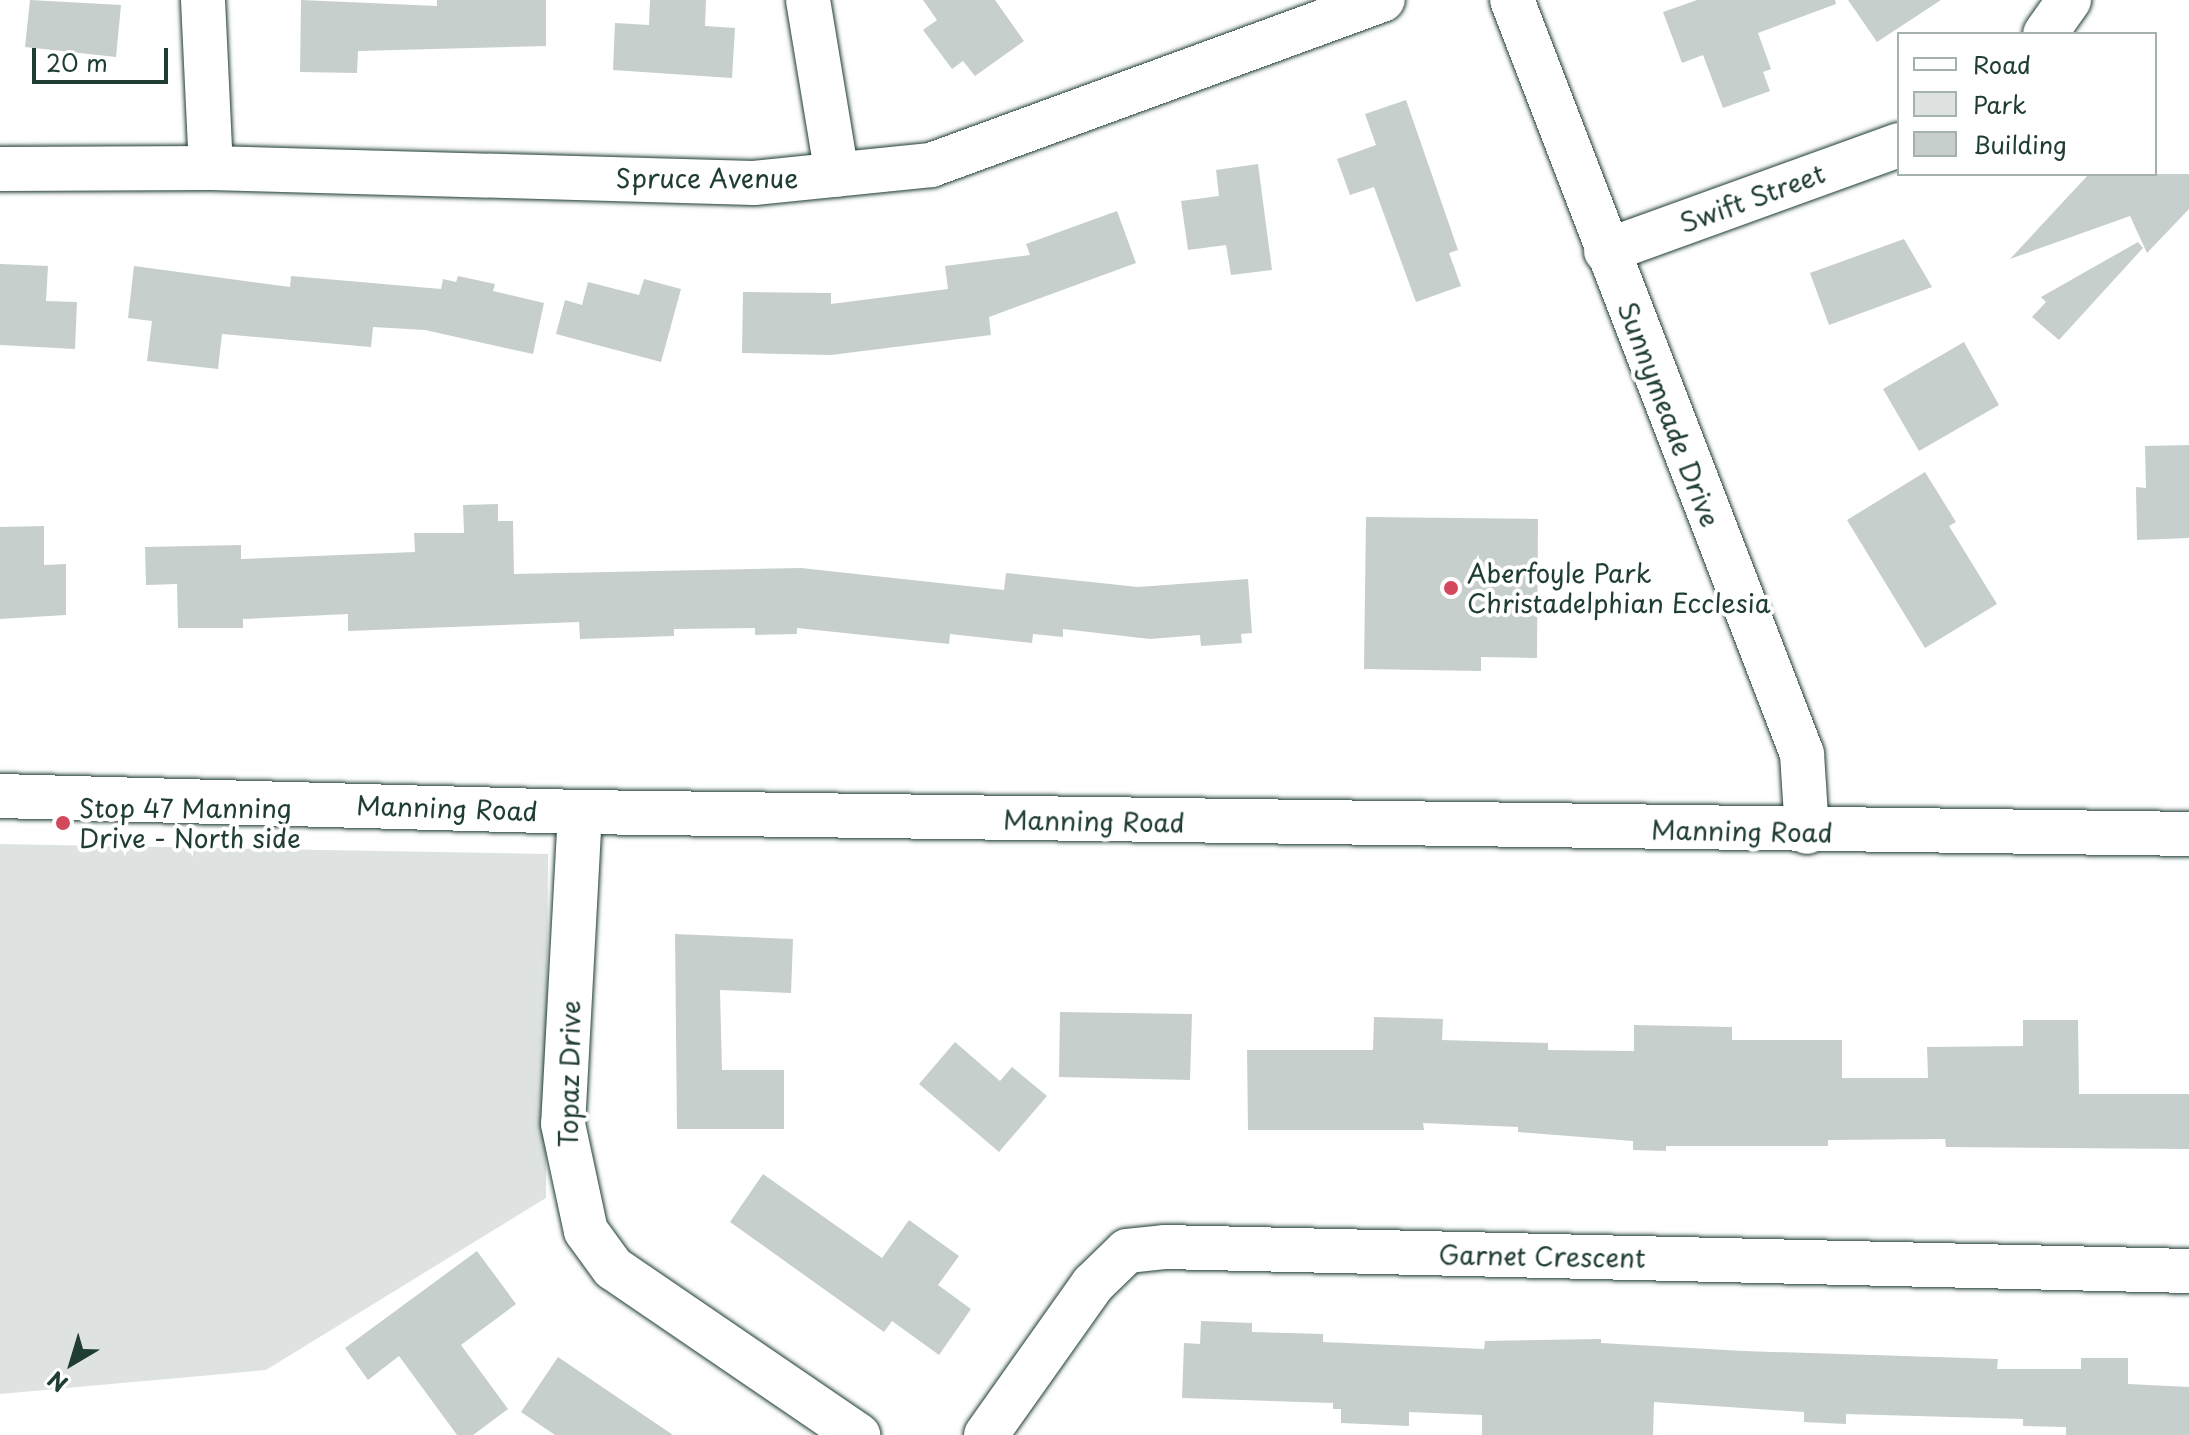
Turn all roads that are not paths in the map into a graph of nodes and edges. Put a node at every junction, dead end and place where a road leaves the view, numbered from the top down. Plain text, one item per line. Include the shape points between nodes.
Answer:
1 (203, 0) edge
2 (808, 0) edge
3 (1383, 0) edge
4 (1512, 0) edge
5 (2069, 0) edge
6 (2046, 32) edge
7 (1897, 146) edge
8 (211, 168) junction
9 (0, 169) edge
10 (837, 175) junction
11 (1606, 251) junction
12 (0, 796) edge
13 (580, 812) junction
14 (1807, 832) junction
15 (2189, 834) edge
16 (2189, 1271) edge
17 (858, 1435) edge
18 (986, 1435) edge

1 - 8 street
2 - 10 street
3 - 10 street, Spruce Avenue via 931,165
4 - 11 street, Sunnymeade Drive
5 - 6 street
7 - 11 street, Swift Street
8 - 9 street, Spruce Avenue
8 - 10 street, Spruce Avenue via 754,183
11 - 14 street, Sunnymeade Drive via 1802,754
12 - 13 street, Manning Road
13 - 14 street, Manning Road
13 - 17 street, Topaz Drive via 563,1124 586,1231 613,1268
14 - 15 street, Manning Road
16 - 18 street, Garnet Crescent via 1164,1247 1127,1251 1093,1284

